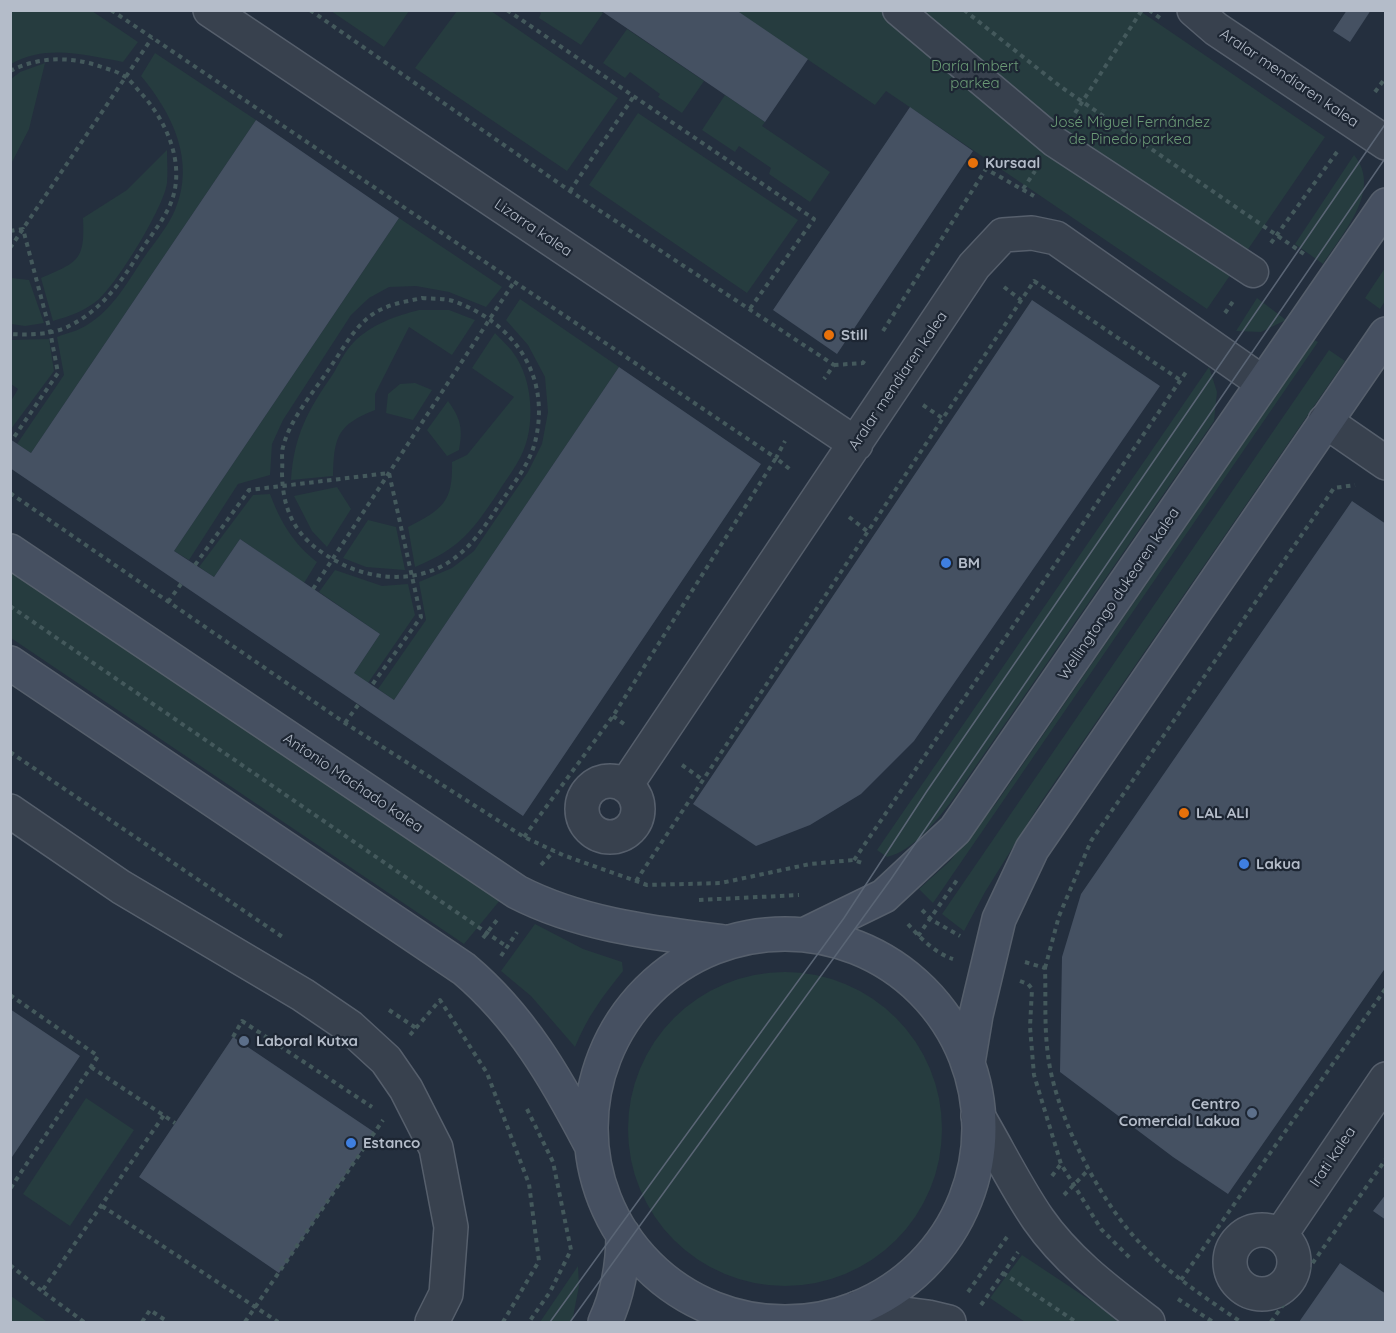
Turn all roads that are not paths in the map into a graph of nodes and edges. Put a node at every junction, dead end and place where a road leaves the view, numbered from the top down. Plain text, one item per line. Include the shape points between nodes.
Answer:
1 (210, 10) edge
2 (898, 10) edge
3 (1194, 10) edge
4 (1386, 143) edge
5 (1386, 205) edge
6 (1253, 272) road end
7 (1386, 334) edge
8 (1263, 383) junction
9 (1325, 421) junction
10 (856, 444) junction
11 (1386, 463) edge
12 (10, 551) edge
13 (10, 663) edge
14 (626, 785) dead end
15 (10, 812) edge
16 (806, 934) junction
17 (726, 942) junction
18 (968, 1064) junction
19 (1386, 1079) edge
20 (978, 1116) junction
21 (592, 1147) junction
22 (623, 1234) junction
23 (1281, 1234) dead end
24 (857, 1308) junction
25 (788, 1322) edge
26 (948, 1322) edge
27 (432, 1323) edge
28 (605, 1323) edge
29 (1148, 1323) edge

1 - 10 street, Lizarra kalea
2 - 6 street via 1055,142
3 - 4 street, Aralar mendiaren kalea via 1216,29
5 - 8 main road, Wellingtongo dukearen kalea
7 - 9 main road
8 - 10 street, Aralar mendiaren kalea via 1056,238 1032,233 1003,235 974,266
8 - 16 main road, Wellingtongo dukearen kalea via 955,830 890,890
9 - 11 street
9 - 18 main road via 1032,849 999,919
10 - 14 street, Aralar mendiaren kalea
12 - 17 main road, Antonio Machado kalea via 496,880 538,903 655,934
13 - 21 main road via 486,987 554,1074
15 - 27 street via 121,887 303,995 350,1027 386,1060 406,1089 436,1148 451,1227 446,1294
16 - 17 main road via 765,934
16 - 18 main road via 846,943 898,970 940,1011
17 - 21 main road via 691,957 660,978 634,1005 613,1037 599,1072 592,1109
18 - 20 main road
19 - 23 street, Irati kalea
20 - 24 main road via 978,1151 971,1185 958,1217 916,1272 888,1293
20 - 29 street via 1029,1206 1067,1254
21 - 22 main road via 601,1188
22 - 25 main road via 652,1269 681,1292 715,1309 751,1319
22 - 28 main road via 621,1272
24 - 25 main road via 824,1318
24 - 26 street

